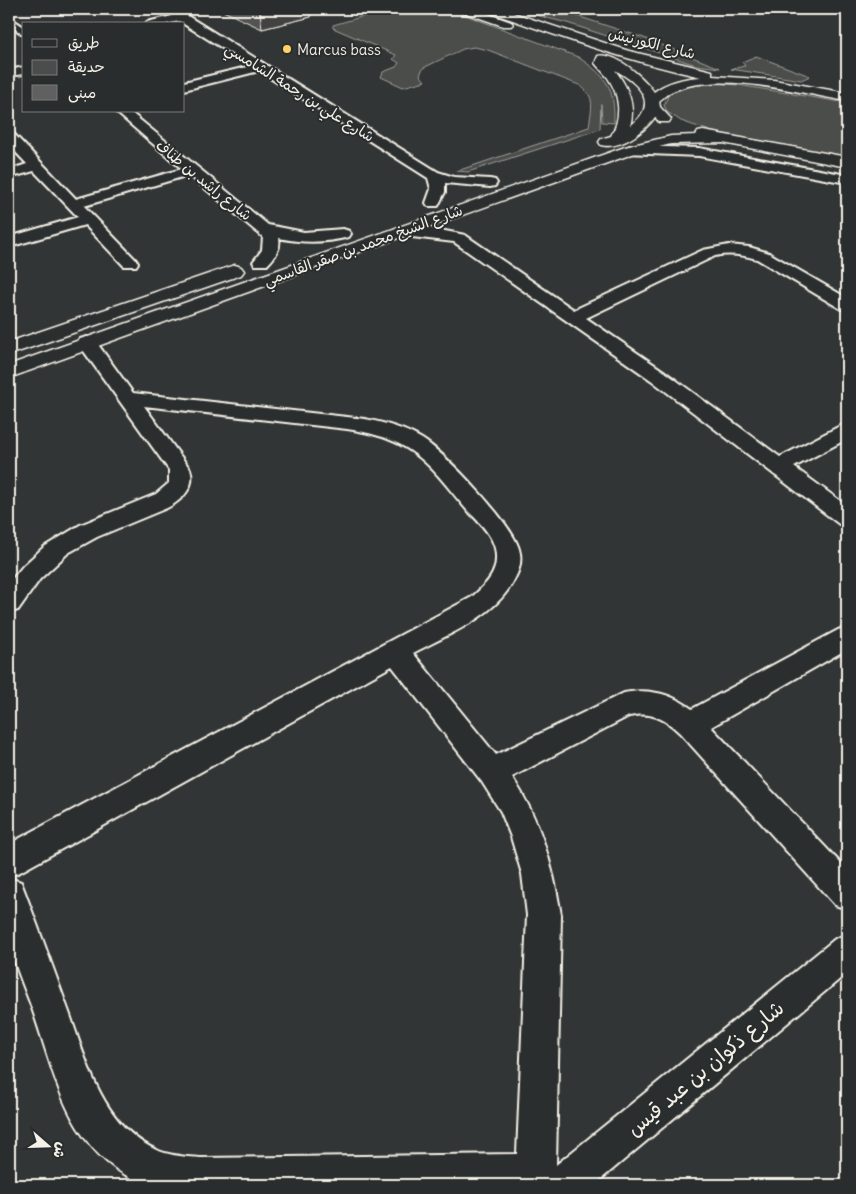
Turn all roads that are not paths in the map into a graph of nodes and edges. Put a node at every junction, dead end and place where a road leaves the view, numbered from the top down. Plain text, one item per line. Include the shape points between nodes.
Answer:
1 (168, 9) edge
2 (464, 9) edge
3 (491, 9) edge
4 (182, 17) junction
5 (9, 20) edge
6 (160, 22) edge
7 (22, 30) edge
8 (22, 32) edge
9 (9, 35) edge
10 (587, 54) junction
11 (260, 67) junction
12 (22, 70) edge
13 (9, 73) edge
14 (750, 81) junction
15 (185, 86) edge
16 (847, 97) edge
17 (653, 104) junction
18 (122, 112) edge
19 (9, 137) edge
20 (616, 139) junction
21 (722, 139) junction
22 (630, 150) junction
23 (847, 162) edge
24 (37, 166) junction
25 (192, 170) junction
26 (9, 174) edge
27 (433, 175) junction
28 (847, 179) edge
29 (490, 183) junction
30 (433, 203) junction
31 (74, 204) junction
32 (415, 209) dead end
33 (463, 210) junction
34 (88, 219) junction
35 (361, 227) dead end
36 (264, 229) junction
37 (401, 232) junction
38 (343, 234) junction
39 (458, 238) junction
40 (9, 242) edge
41 (260, 262) junction
42 (130, 263) dead end
43 (847, 305) edge
44 (573, 316) junction
45 (88, 344) junction
46 (9, 349) edge
47 (9, 372) edge
48 (128, 398) junction
49 (847, 431) edge
50 (779, 466) junction
51 (847, 518) edge
52 (9, 603) edge
53 (847, 637) edge
54 (395, 650) junction
55 (690, 724) junction
56 (492, 772) junction
57 (9, 861) edge
58 (847, 893) edge
59 (9, 894) edge
60 (847, 951) edge
61 (560, 1180) edge

1 - 4 street, شارع علي بن رحمة الشامسي
2 - 10 main road, شارع الكورنيش
3 - 14 main road, شارع الكورنيش via 630,56
4 - 6 street
4 - 11 street, شارع علي بن رحمة الشامسي
5 - 7 street
8 - 9 street
10 - 17 main road, شارع الكورنيش via 623,69 646,89
10 - 20 main road via 610,70 622,89 626,121
11 - 15 street
11 - 27 street, شارع علي بن رحمة الشامسي
12 - 13 street
14 - 16 main road
14 - 17 main road, شارع الشيخ محمد بن صقر القاسمي via 686,81 658,92
17 - 20 main road, شارع الشيخ محمد بن صقر القاسمي via 642,125
17 - 21 main road, شارع الكورنيش via 669,123
18 - 25 street, شارع راشد بن طناف
19 - 24 street
20 - 29 main road, شارع الشيخ محمد بن صقر القاسمي
21 - 22 main road, شارع الشيخ محمد بن صقر القاسمي via 672,140
21 - 23 main road
22 - 28 street via 698,152
22 - 33 main road, شارع الشيخ محمد بن صقر القاسمي
24 - 26 street
24 - 31 street
25 - 31 street
25 - 36 street, شارع راشد بن طناف
27 - 29 street, شارع علي بن رحمة الشامسي via 453,181
27 - 30 street via 438,186
29 - 30 main road, شارع الشيخ محمد بن صقر القاسمي
30 - 32 main road, شارع الشيخ محمد بن صقر القاسمي
31 - 34 street
33 - 37 main road, شارع الشيخ محمد بن صقر القاسمي
33 - 39 street via 456,223
34 - 40 street
34 - 42 street
35 - 38 main road, شارع الشيخ محمد بن صقر القاسمي
36 - 38 street, شارع راشد بن طناف via 293,236
36 - 41 street, شارع راشد بن طناف via 273,242 268,255
37 - 39 street
37 - 45 main road, شارع الشيخ محمد بن صقر القاسمي
38 - 41 main road, شارع الشيخ محمد بن صقر القاسمي
39 - 44 street
41 - 46 main road, شارع الشيخ محمد بن صقر القاسمي
43 - 44 street via 762,256 728,249 709,253
44 - 50 street
45 - 47 main road, شارع الشيخ محمد بن صقر القاسمي
45 - 48 street
48 - 52 street via 180,469 181,483 164,499 60,547 37,566
48 - 54 street via 372,426 395,434 434,458 498,530 506,544 505,576 496,591 481,604
49 - 50 street
50 - 51 street
53 - 55 street
54 - 56 street
54 - 57 street
55 - 56 street via 666,706 651,702 624,705
55 - 58 street
56 - 61 street via 512,803 538,874 544,915
59 - 61 street via 78,1087 93,1119 115,1146 144,1165 178,1177 215,1179
60 - 61 street, شارع ذكوان بن عبد قيس

